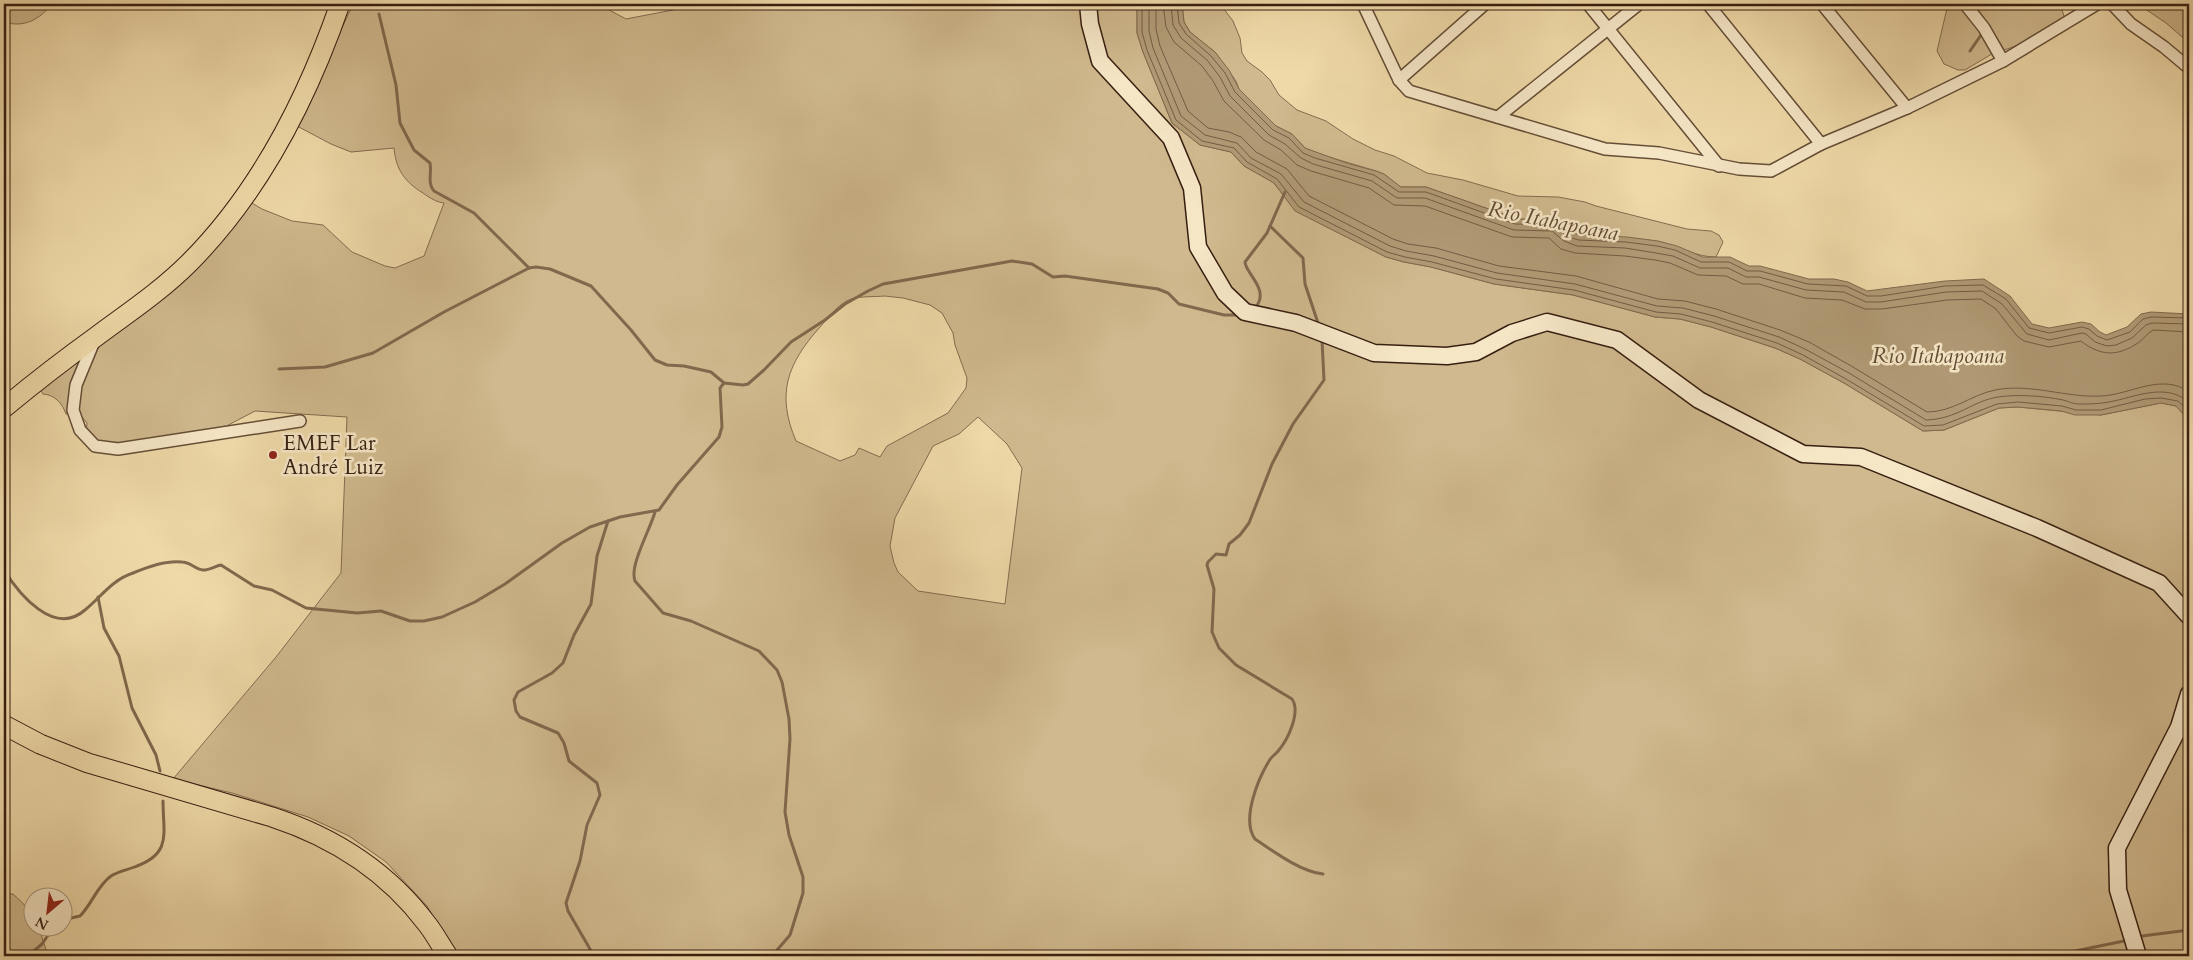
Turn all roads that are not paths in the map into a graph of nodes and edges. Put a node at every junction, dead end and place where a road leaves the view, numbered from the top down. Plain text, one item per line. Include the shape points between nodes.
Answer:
1 (340, 4) edge
2 (1088, 4) edge
3 (1363, 4) edge
4 (1484, 4) edge
5 (1588, 4) edge
6 (1638, 4) edge
7 (1708, 4) edge
8 (1822, 4) edge
9 (1965, 4) edge
10 (2098, 4) edge
11 (2112, 4) edge
12 (1608, 28) junction
13 (2003, 61) junction
14 (2189, 68) edge
15 (1399, 80) junction
16 (1907, 108) junction
17 (1498, 117) junction
18 (1821, 144) junction
19 (1719, 166) junction
20 (96, 337) junction
21 (4, 408) edge
22 (300, 421) dead end
23 (2189, 616) edge
24 (2189, 694) edge
25 (4, 725) edge
26 (448, 956) edge
27 (2138, 956) edge

1 - 20 main road via 303,96 263,173 188,265
2 - 23 street via 1100,61 1171,138 1192,188 1198,247 1225,294 1245,312 1296,323 1374,353 1447,356 1476,352 1512,333 1547,322 1617,340 1699,400 1803,454 1861,457 2037,528 2159,583
3 - 15 street
4 - 15 street
5 - 12 street
6 - 12 street
7 - 18 street
8 - 16 street
9 - 13 street
10 - 13 street
11 - 14 street via 2131,24
12 - 17 street
12 - 19 street
13 - 16 street
15 - 17 street via 1409,91
16 - 18 street
17 - 19 street via 1605,149 1658,153
18 - 19 street via 1771,171
20 - 21 main road
20 - 22 street via 76,386 73,410 80,430 95,446 118,450
24 - 27 street via 2179,728 2117,848 2118,890
25 - 26 main road via 88,763 272,816 324,838 347,850 396,890 428,925

